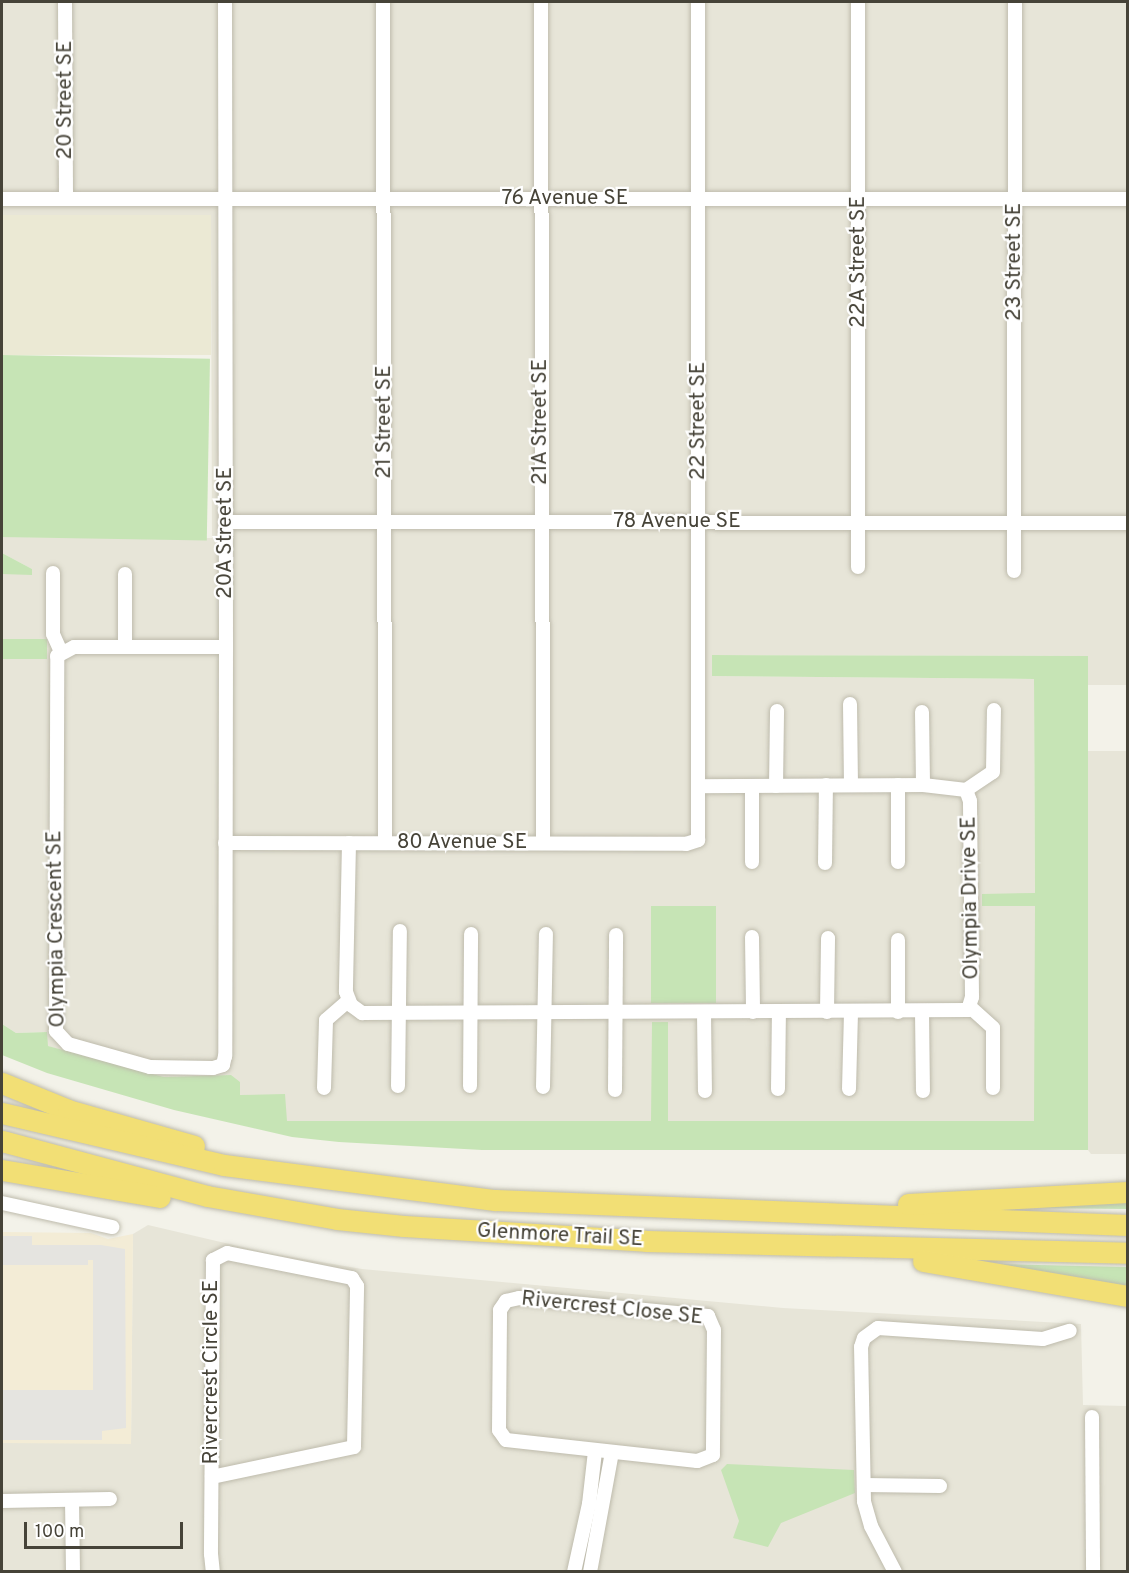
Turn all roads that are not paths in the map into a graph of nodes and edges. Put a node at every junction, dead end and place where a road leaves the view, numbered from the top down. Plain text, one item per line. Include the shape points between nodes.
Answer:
1 (65, 2) edge
2 (225, 2) edge
3 (383, 2) edge
4 (540, 2) edge
5 (698, 2) edge
6 (858, 2) edge
7 (1015, 2) edge
8 (2, 199) edge
9 (66, 199) junction
10 (226, 199) junction
11 (384, 199) junction
12 (542, 199) junction
13 (699, 199) junction
14 (860, 199) junction
15 (1128, 199) edge
16 (1016, 200) junction
17 (385, 521) junction
18 (226, 522) junction
19 (541, 522) junction
20 (700, 523) junction
21 (857, 523) junction
22 (1014, 523) junction
23 (1128, 523) edge
24 (858, 567) dead end
25 (1014, 571) dead end
26 (53, 573) dead end
27 (125, 574) dead end
28 (125, 647) junction
29 (226, 648) junction
30 (61, 652) junction
31 (850, 704) dead end
32 (994, 710) dead end
33 (777, 711) dead end
34 (922, 712) dead end
35 (826, 785) junction
36 (851, 785) junction
37 (898, 785) junction
38 (922, 785) junction
39 (701, 786) junction
40 (752, 786) junction
41 (777, 786) junction
42 (966, 790) junction
43 (698, 840) joint
44 (225, 843) junction
45 (349, 843) junction
46 (385, 843) junction
47 (543, 843) junction
48 (752, 862) dead end
49 (898, 862) dead end
50 (825, 863) dead end
51 (400, 931) dead end
52 (471, 934) dead end
53 (546, 934) dead end
54 (616, 934) dead end
55 (752, 937) dead end
56 (828, 938) dead end
57 (898, 940) dead end
58 (348, 1001) junction
59 (970, 1007) junction
60 (753, 1012) junction
61 (779, 1012) junction
62 (827, 1012) junction
63 (851, 1012) junction
64 (898, 1012) junction
65 (922, 1012) junction
66 (544, 1013) junction
67 (615, 1013) junction
68 (704, 1013) junction
69 (397, 1014) junction
70 (471, 1014) junction
71 (223, 1065) joint
72 (2, 1083) edge
73 (398, 1086) dead end
74 (470, 1086) dead end
75 (543, 1087) dead end
76 (324, 1088) dead end
77 (993, 1088) dead end
78 (778, 1089) dead end
79 (849, 1089) dead end
80 (615, 1090) dead end
81 (705, 1091) dead end
82 (923, 1091) dead end
83 (2, 1113) edge
84 (2, 1141) edge
85 (2, 1170) edge
86 (346, 1181) junction
87 (1128, 1192) edge
88 (2, 1203) edge
89 (824, 1212) junction
90 (337, 1219) junction
91 (1128, 1225) edge
92 (112, 1227) dead end
93 (824, 1247) junction
94 (1128, 1253) edge
95 (1128, 1296) edge
96 (1070, 1331) dead end
97 (1092, 1417) dead end
98 (595, 1451) junction
99 (612, 1452) junction
100 (212, 1477) junction
101 (864, 1485) junction
102 (940, 1486) dead end
103 (110, 1499) dead end
104 (72, 1500) junction
105 (2, 1501) edge
106 (74, 1572) edge
107 (213, 1572) edge
108 (574, 1572) edge
109 (590, 1572) edge
110 (894, 1572) edge
111 (1093, 1572) edge

1 - 9 street, 20 Street SE
2 - 10 street, 20A Street SE
3 - 11 street, 21 Street SE
4 - 12 street, 21A Street SE
5 - 13 street, 22 Street SE
6 - 14 street, 22A Street SE
7 - 16 street, 23 Street SE
8 - 9 street, 76 Avenue SE
9 - 10 street, 76 Avenue SE
10 - 11 street, 76 Avenue SE
10 - 18 street, 20A Street SE
11 - 12 street, 76 Avenue SE
11 - 17 street, 21 Street SE
12 - 13 street, 76 Avenue SE
12 - 19 street, 21A Street SE
13 - 14 street, 76 Avenue SE
13 - 20 street, 22 Street SE
14 - 16 street, 76 Avenue SE
14 - 21 street, 22A Street SE
15 - 16 street, 76 Avenue SE
16 - 22 street, 23 Street SE
17 - 18 street, 78 Avenue SE
17 - 19 street, 78 Avenue SE
17 - 46 street, 21 Street SE
18 - 29 street, 20A Street SE
19 - 20 street, 78 Avenue SE
19 - 47 street, 21A Street SE
20 - 21 street, 78 Avenue SE
20 - 39 street, 22 Street SE
21 - 22 street, 78 Avenue SE
21 - 24 street, 22A Street SE
22 - 23 street, 78 Avenue SE
22 - 25 street, 23 Street SE
26 - 30 street, Olympia Crescent SE via 52,634
27 - 28 street
28 - 29 street
28 - 30 street
29 - 44 street, 20A Street SE
30 - 71 street, Olympia Crescent SE via 55,663 57,1036 68,1044 150,1067
31 - 36 street
32 - 42 street, Olympia Drive SE via 993,772
33 - 41 street
34 - 38 street
35 - 36 street, Olympia Drive SE
35 - 41 street, Olympia Drive SE
35 - 50 street
36 - 37 street, Olympia Drive SE
37 - 38 street, Olympia Drive SE
37 - 49 street
38 - 42 street, Olympia Drive SE
39 - 40 street, Olympia Drive SE
39 - 43 street, 22 Street SE
40 - 41 street, Olympia Drive SE
40 - 48 street
42 - 59 street, Olympia Drive SE via 970,801
43 - 47 street, 80 Avenue SE via 686,844
44 - 45 street, 80 Avenue SE
44 - 71 street, 20A Street SE
45 - 46 street, 80 Avenue SE
45 - 58 street
46 - 47 street, 80 Avenue SE
51 - 69 street
52 - 70 street
53 - 66 street
54 - 67 street
55 - 60 street
56 - 62 street
57 - 64 street
58 - 69 street, Olympia Drive SE via 362,1013
58 - 76 street via 326,1020
59 - 65 street, Olympia Drive SE via 963,1012
59 - 77 street, Olympia Drive SE via 993,1028
60 - 61 street, Olympia Drive SE
60 - 68 street, Olympia Drive SE
61 - 62 street, Olympia Drive SE
61 - 78 street
62 - 63 street, Olympia Drive SE
63 - 64 street, Olympia Drive SE
63 - 79 street
64 - 65 street, Olympia Drive SE
65 - 82 street
66 - 67 street, Olympia Drive SE
66 - 70 street, Olympia Drive SE
66 - 75 street
67 - 68 street, Olympia Drive SE
67 - 80 street
68 - 81 street
69 - 70 street, Olympia Drive SE
69 - 73 street
70 - 74 street
72 - 86 highway via 68,1110 171,1140
83 - 86 highway, Glenmore Trail SE via 167,1154
84 - 90 highway, Glenmore Trail SE via 207,1196
85 - 90 highway via 251,1214
86 - 89 highway, Glenmore Trail SE via 495,1200
87 - 89 highway via 862,1206
88 - 92 street
89 - 91 highway, Glenmore Trail SE
90 - 93 highway, Glenmore Trail SE via 461,1231
93 - 94 highway, Glenmore Trail SE
93 - 95 highway via 998,1271
96 - 101 street via 1044,1339 886,1328 867,1333 861,1347
97 - 111 street
98 - 99 street, Rivercrest Close SE
98 - 99 street, Rivercrest Close SE via 520,1444 502,1435 500,1310 506,1300 703,1314 712,1319 713,1455 697,1461
98 - 108 street via 589,1504
99 - 109 street
100 - 100 street, Rivercrest Circle SE via 211,1268 216,1255 227,1253 352,1278 357,1286 354,1447
100 - 107 street, Rivercrest Circle SE
101 - 102 street
101 - 110 street via 871,1526
103 - 104 street
104 - 105 street
104 - 106 street

